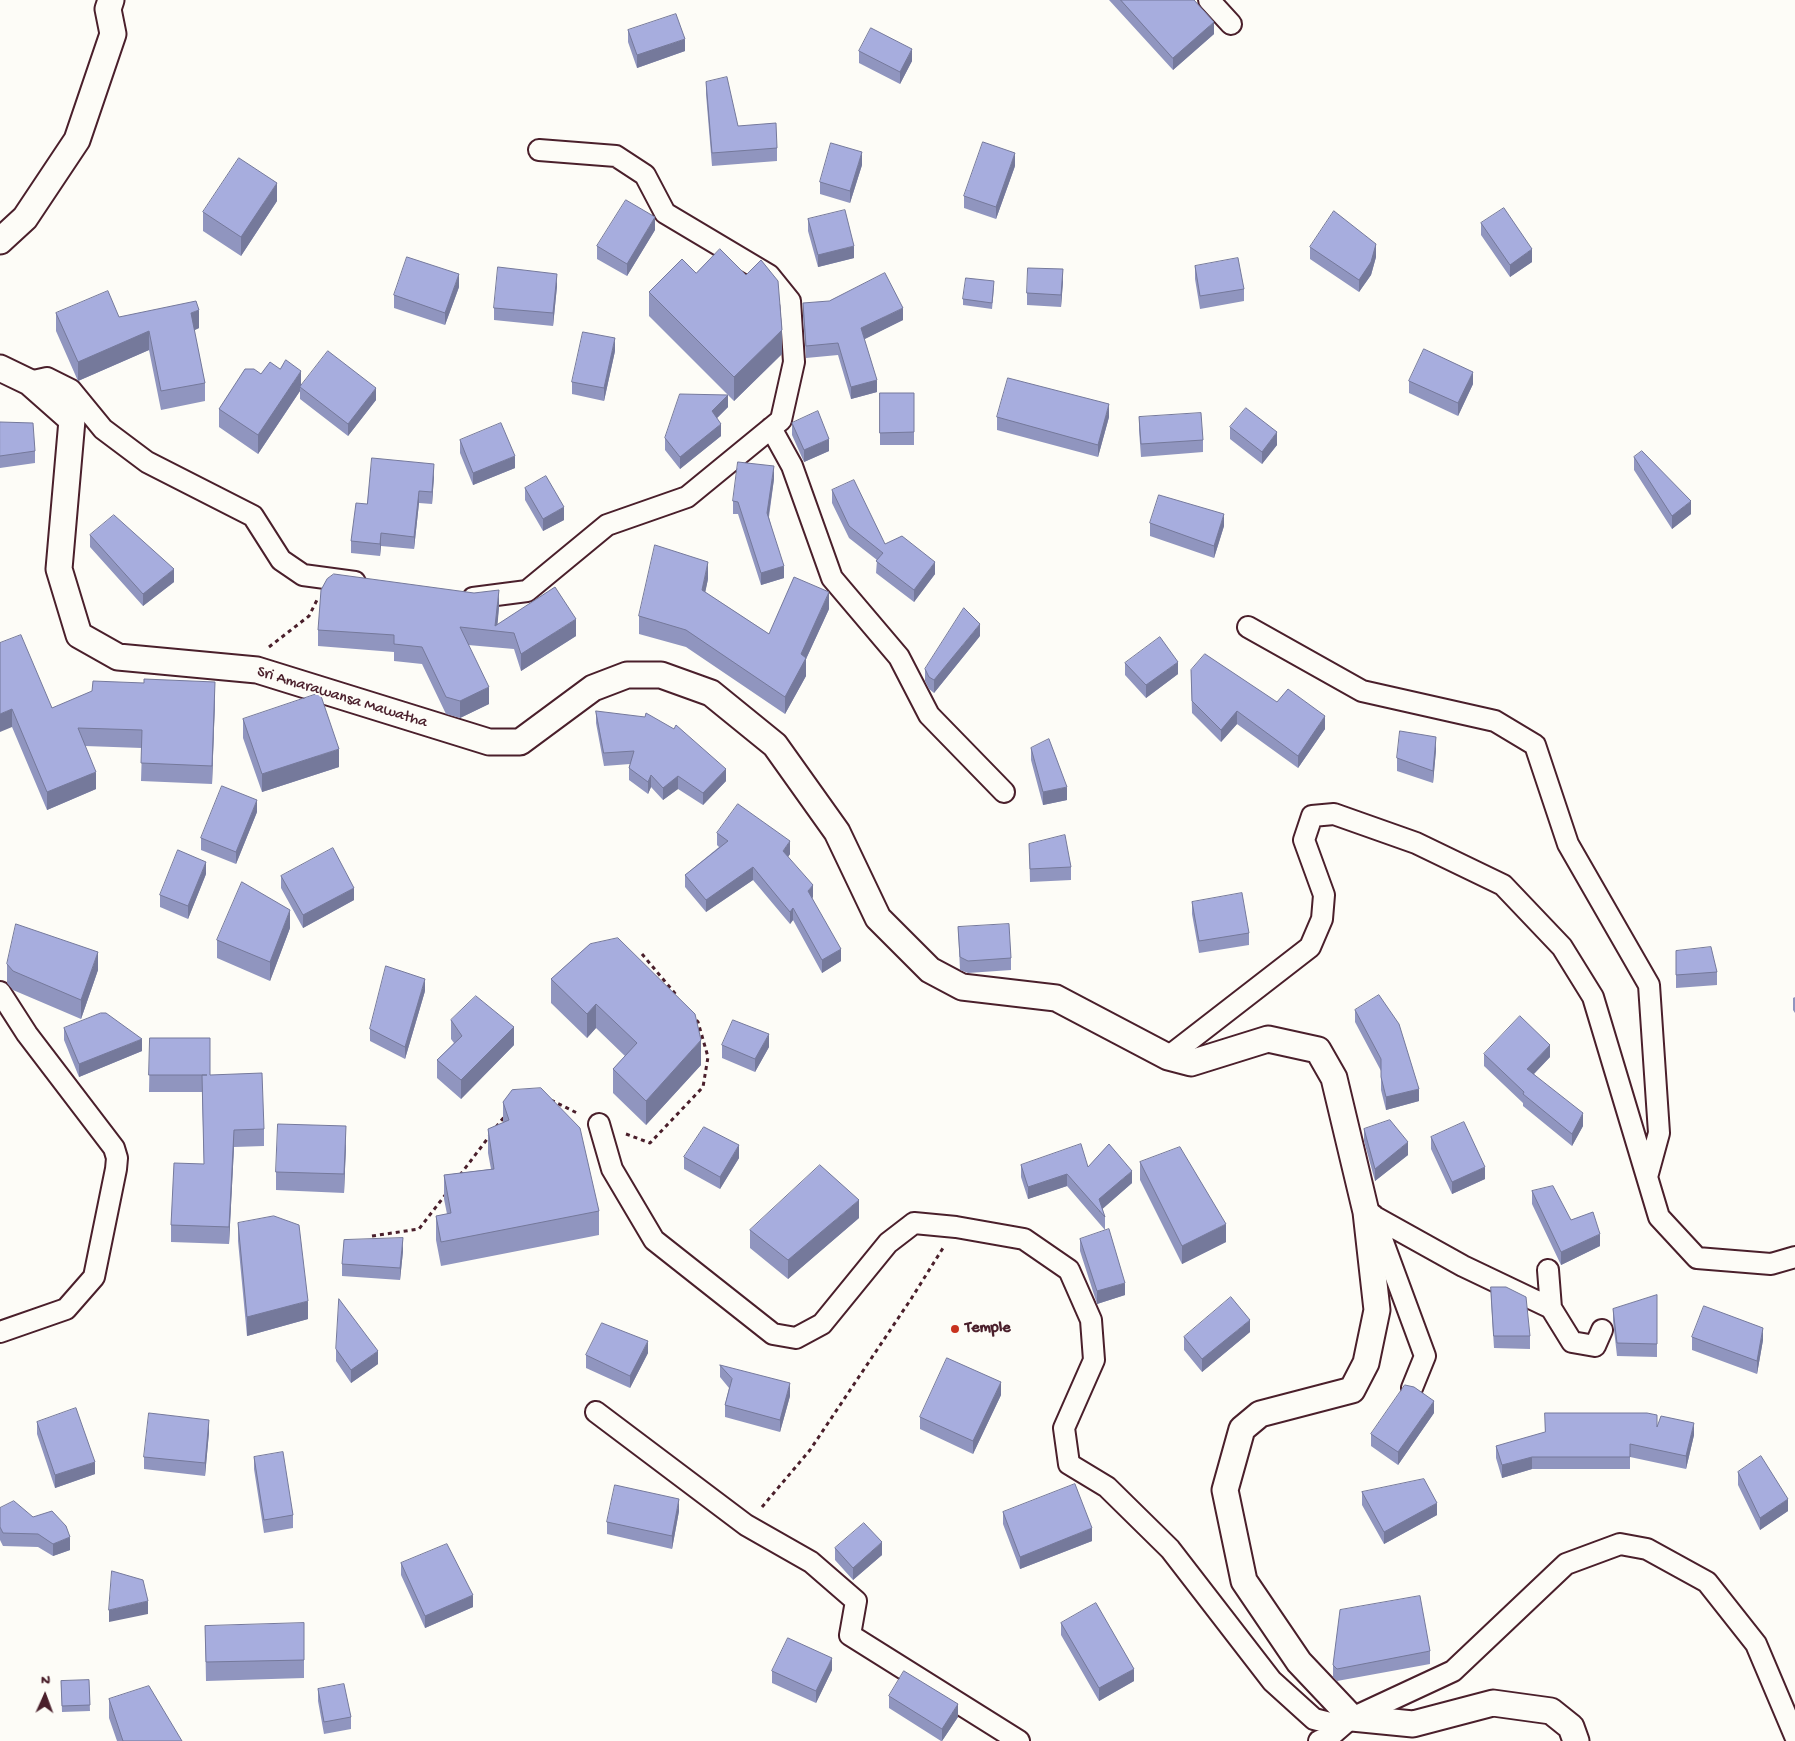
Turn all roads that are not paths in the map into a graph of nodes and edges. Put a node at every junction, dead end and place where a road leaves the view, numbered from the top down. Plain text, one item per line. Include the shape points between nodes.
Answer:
1 (111, 0) edge
2 (1209, 0) edge
3 (1231, 24) dead end
4 (539, 150) dead end
5 (0, 241) edge
6 (0, 368) edge
7 (29, 382) junction
8 (771, 428) junction
9 (370, 584) edge
10 (457, 596) edge
11 (1248, 627) dead end
12 (1004, 792) dead end
13 (0, 992) edge
14 (1168, 1057) junction
15 (599, 1124) road end
16 (1647, 1177) junction
17 (1369, 1214) junction
18 (1795, 1257) edge
19 (1548, 1270) dead end
20 (1551, 1308) junction
21 (1602, 1330) dead end
22 (0, 1332) edge
23 (1412, 1388) edge
24 (596, 1412) dead end
25 (1352, 1718) junction
26 (1795, 1736) edge
27 (1018, 1741) edge
28 (1319, 1741) edge
29 (1576, 1741) edge

1 - 5 street via 108,9 113,34 77,140 25,218
2 - 3 street
4 - 8 street via 616,156 645,175 665,213 769,275 790,301 794,362 781,420
6 - 7 street, Sri Amarawansa Mawatha
7 - 9 street via 47,378 71,390 103,429 147,462 253,516 280,560 303,575
7 - 14 street, Sri Amarawansa Mawatha via 72,420 59,569 79,635 118,657 257,670 490,742 520,742 593,688 627,675 661,675 711,693 775,745 837,832 878,918 930,970 962,987 1056,998
8 - 10 street via 687,497 607,525 527,591 476,598
8 - 12 street via 792,466 832,578 899,657 929,715
11 - 16 street via 1362,691 1495,721 1535,745 1568,844 1649,984 1659,1133
13 - 22 street via 27,1034 114,1148 117,1158 94,1277 66,1308
14 - 16 street via 1310,947 1322,919 1324,895 1304,840 1312,816 1334,814 1416,843 1503,885 1562,947 1593,997
14 - 17 street via 1191,1063 1268,1039 1318,1050 1334,1078
15 - 25 street via 612,1170 654,1240 773,1334 796,1338 822,1324 888,1243 914,1223 1024,1239 1069,1270 1091,1320 1094,1360 1064,1428 1069,1464 1107,1487 1170,1549 1272,1681 1314,1719 1330,1723
16 - 18 street via 1659,1217 1697,1258 1771,1264
17 - 20 street via 1463,1266
17 - 23 street via 1425,1356
17 - 25 street via 1377,1310 1366,1363 1352,1390 1260,1414 1242,1429 1225,1490 1244,1581 1299,1662
19 - 20 street
20 - 21 street via 1572,1342 1595,1346
24 - 27 street via 746,1525 811,1562 856,1601 850,1635
25 - 26 street via 1453,1671 1566,1564 1620,1544 1647,1549 1706,1582 1756,1644
25 - 28 street via 1328,1738
25 - 29 street via 1413,1724 1493,1703 1551,1711 1571,1727

